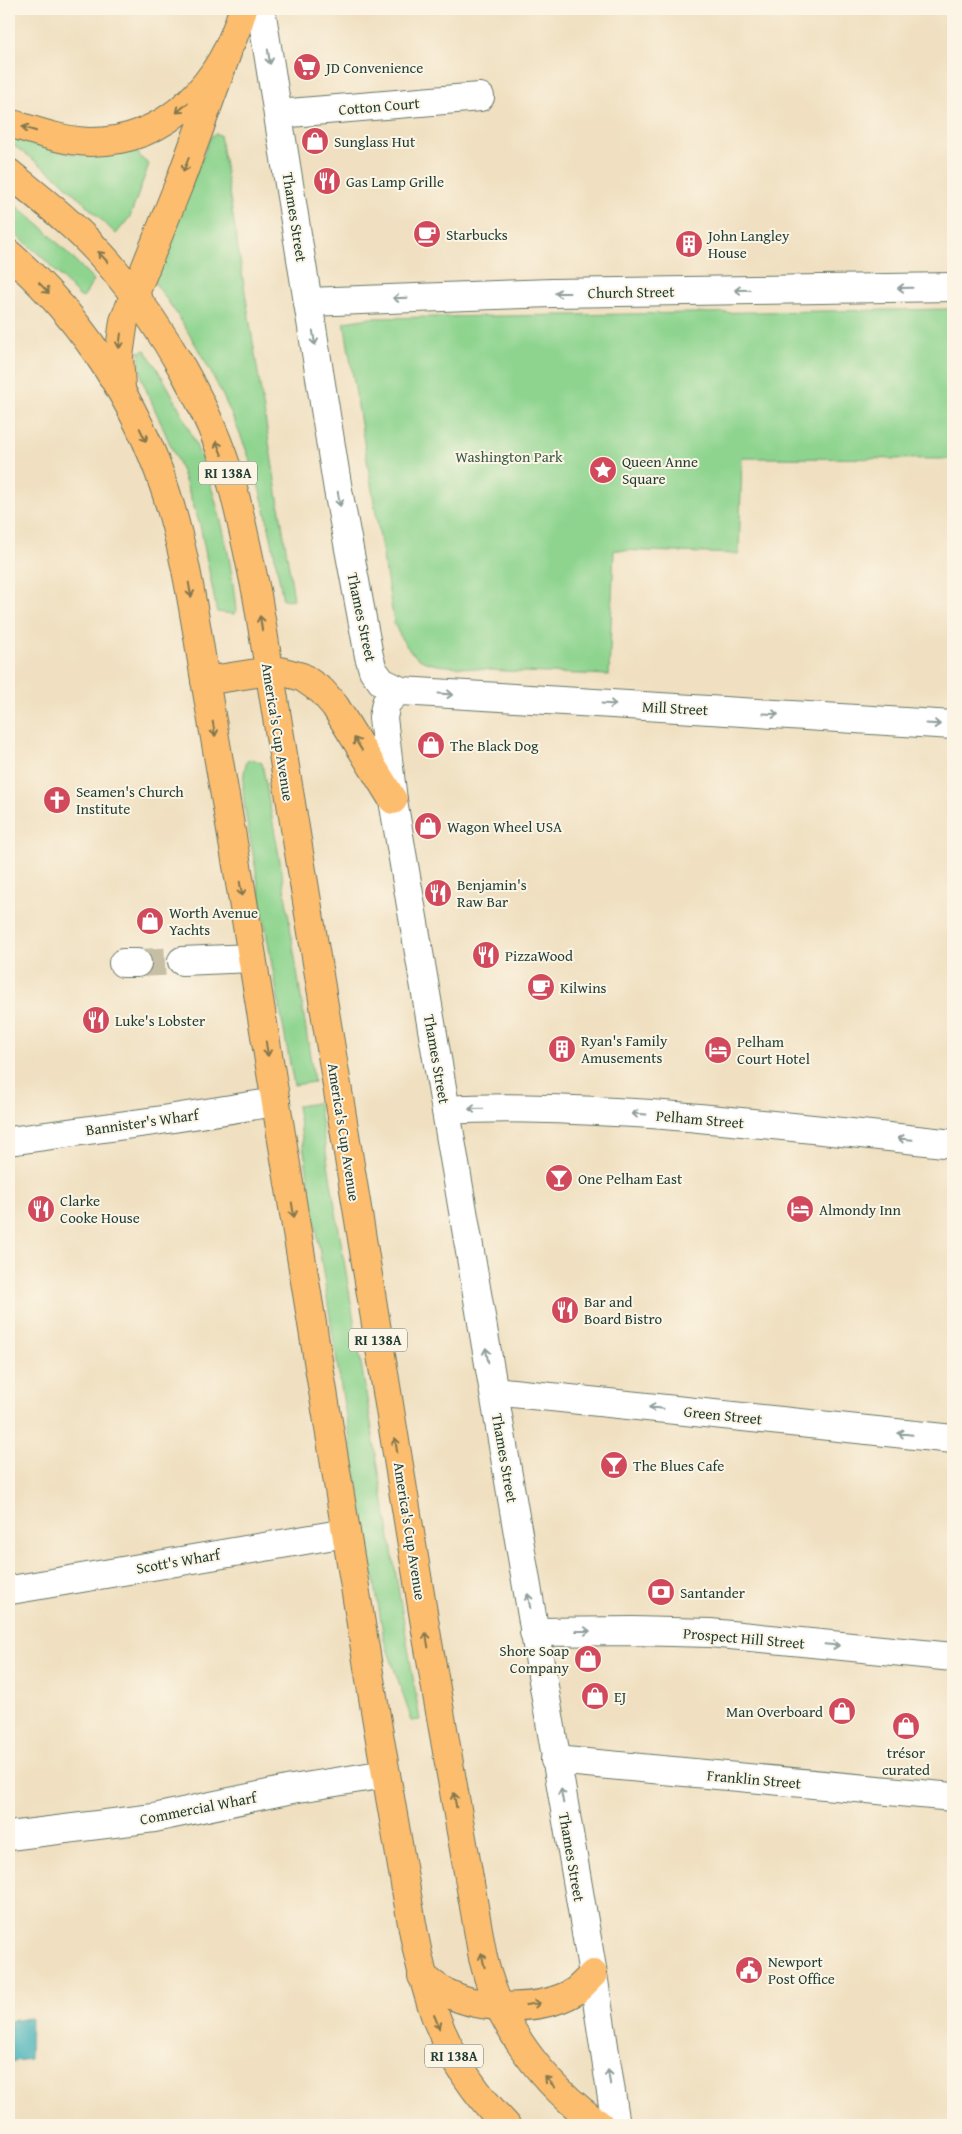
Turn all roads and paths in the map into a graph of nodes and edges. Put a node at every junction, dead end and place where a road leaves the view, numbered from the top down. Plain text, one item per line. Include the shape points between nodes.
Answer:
1 (243, 9) edge
2 (261, 9) edge
3 (227, 53) junction
4 (480, 97) dead end
5 (278, 114) junction
6 (9, 123) edge
7 (9, 173) edge
8 (9, 254) edge
9 (953, 287) edge
10 (134, 294) junction
11 (308, 302) junction
12 (122, 392) junction
13 (269, 671) junction
14 (206, 680) junction
15 (398, 691) junction
16 (953, 725) edge
17 (394, 800) junction
18 (252, 958) junction
19 (182, 961) tunnel mouth
20 (276, 1102) junction
21 (446, 1110) junction
22 (9, 1141) edge
23 (953, 1144) edge
24 (494, 1391) junction
25 (953, 1439) edge
26 (346, 1533) junction
27 (11, 1590) dead end
28 (534, 1632) junction
29 (953, 1657) edge
30 (555, 1760) junction
31 (386, 1774) junction
32 (953, 1797) edge
33 (9, 1836) edge
34 (593, 1974) junction
35 (422, 1976) junction
36 (499, 2006) junction
37 (506, 2125) edge
38 (600, 2125) edge
39 (616, 2125) edge

1 - 3 main road
2 -> 5 street, Thames Street
3 -> 6 main road via 196,95 172,116 135,134 78,141
3 -> 10 main road
4 - 5 street, Cotton Court
5 - 11 street, Thames Street
10 -> 7 main road, America's Cup Avenue / RI 138A via 88,241
8 -> 12 main road, RI 138A via 82,331
9 -> 11 street, Church Street via 552,293
10 -> 12 main road via 119,345
13 -> 10 main road, America's Cup Avenue / RI 138A via 245,534 222,456 185,376
11 -> 15 street, Thames Street via 339,500 370,664 382,682
12 -> 14 main road, RI 138A via 157,467 174,518
13 - 14 main road
17 -> 13 main road via 328,697 302,677
36 -> 13 main road, America's Cup Avenue / RI 138A via 483,1958 432,1667
14 -> 18 main road, RI 138A
15 -> 16 street, Mill Street
15 - 17 street, Thames Street via 386,703 384,718
17 - 21 street, Thames Street
18 - 19 street
18 -> 20 main road, RI 138A
20 - 22 street, Bannister's Wharf
20 -> 26 main road, RI 138A
23 -> 21 street, Pelham Street via 719,1119 577,1109
24 -> 21 street, Thames Street
25 -> 24 street, Green Street
28 -> 24 street, Thames Street
26 - 27 street, Scott's Wharf
26 - 31 main road, RI 138A
28 -> 29 street, Prospect Hill Street via 710,1634
28 - 30 street, Thames Street
30 - 32 street, Franklin Street
34 -> 30 street, Thames Street
31 - 33 street, Commercial Wharf via 292,1789 154,1818
31 - 35 main road, RI 138A
36 -> 34 main road via 532,2005 563,1997 574,1992
39 -> 34 street, Thames Street
35 - 36 main road via 456,1997
35 -> 37 main road, RI 138A via 436,2021 455,2058 484,2101
38 -> 36 main road, America's Cup Avenue / RI 138A via 563,2096 542,2073 522,2047

